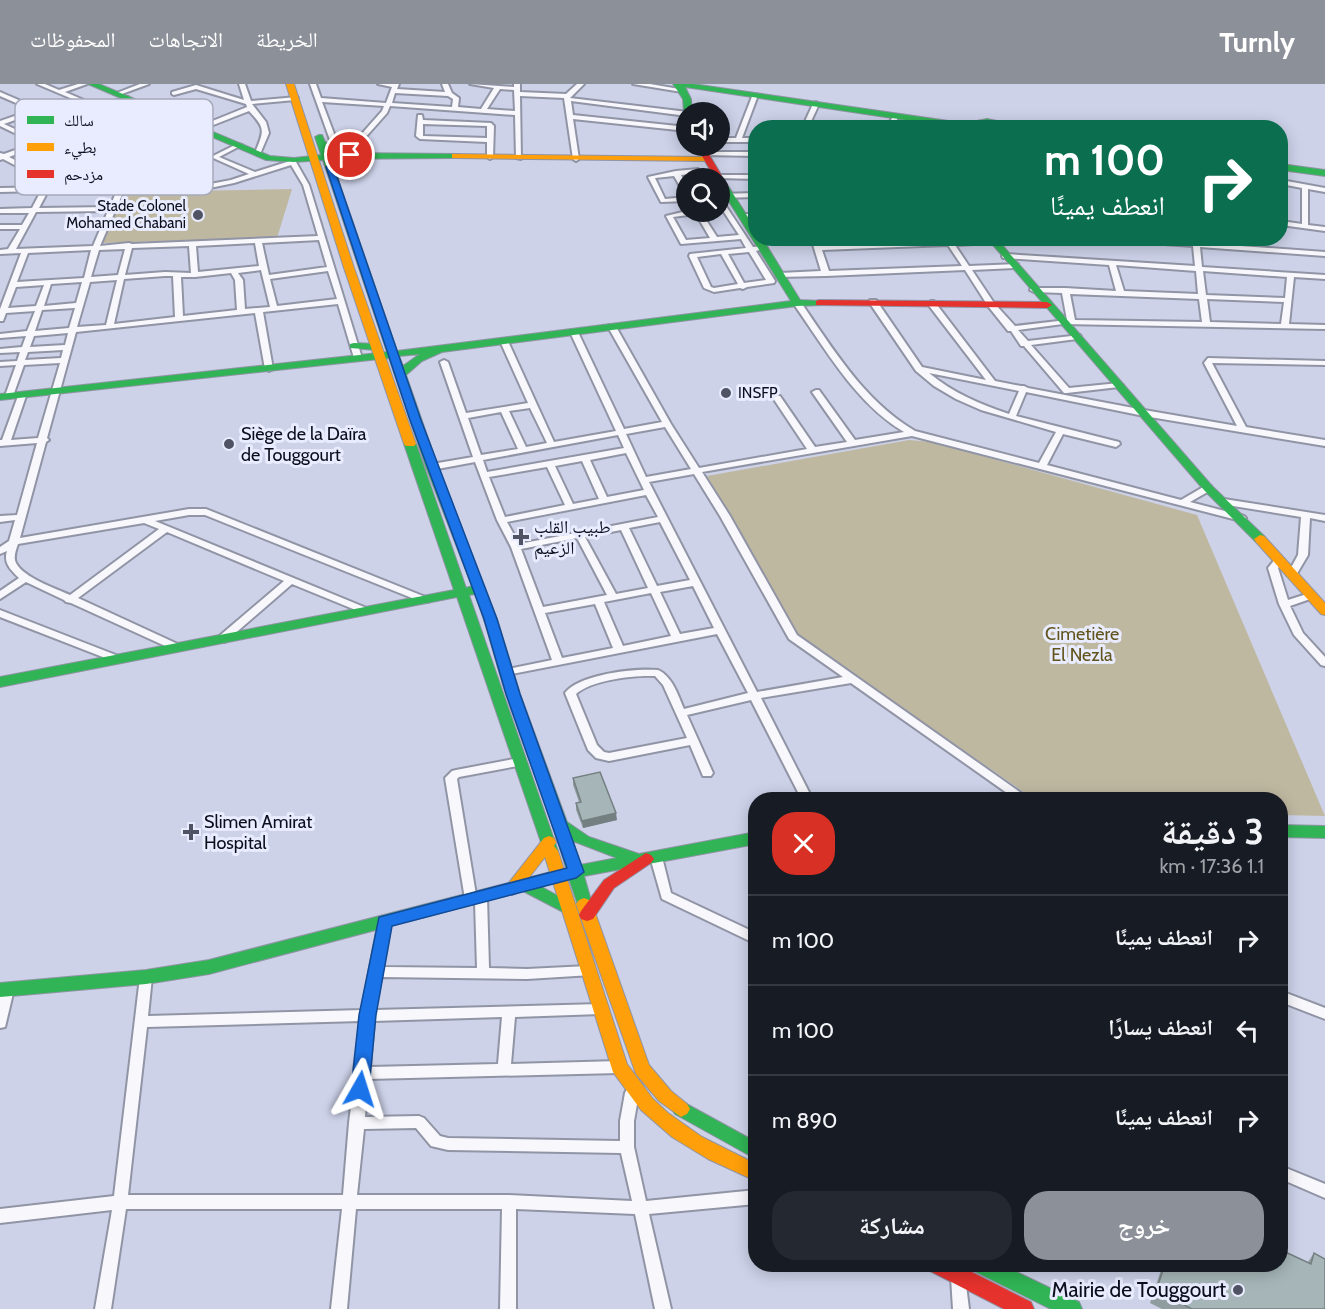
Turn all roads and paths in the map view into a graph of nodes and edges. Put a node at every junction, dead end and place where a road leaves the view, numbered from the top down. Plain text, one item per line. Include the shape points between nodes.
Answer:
1 (40, 84) edge
2 (94, 84) edge
3 (146, 84) edge
4 (242, 84) edge
5 (290, 84) edge
6 (301, 84) edge
7 (313, 84) edge
8 (381, 84) edge
9 (445, 84) edge
10 (473, 84) edge
11 (580, 84) edge
12 (636, 84) edge
13 (705, 86) edge
14 (395, 87) edge
15 (498, 87) junction
16 (517, 89) edge
17 (59, 92) junction
18 (174, 93) dead end
19 (0, 94) edge
20 (449, 94) junction
21 (755, 95) junction
22 (121, 96) junction
23 (567, 97) junction
24 (683, 97) edge
25 (295, 98) junction
26 (75, 99) edge
27 (115, 99) edge
28 (128, 99) edge
29 (15, 100) edge
30 (319, 100) junction
31 (388, 104) junction
32 (816, 104) junction
33 (249, 105) junction
34 (422, 106) junction
35 (455, 109) junction
36 (483, 111) junction
37 (518, 113) junction
38 (570, 117) junction
39 (15, 118) edge
40 (809, 120) edge
41 (884, 120) edge
42 (940, 120) edge
43 (213, 122) edge
44 (419, 122) junction
45 (0, 124) edge
46 (676, 128) edge
47 (15, 131) edge
48 (213, 134) edge
49 (457, 140) junction
50 (491, 140) junction
51 (730, 140) edge
52 (738, 140) junction
53 (748, 140) edge
54 (239, 145) junction
55 (258, 153) junction
56 (351, 154) junction
57 (676, 154) edge
58 (730, 154) edge
59 (748, 154) edge
60 (323, 156) junction
61 (453, 156) junction
62 (1, 157) edge
63 (490, 157) junction
64 (519, 158) junction
65 (576, 159) junction
66 (294, 161) junction
67 (1288, 163) edge
68 (15, 164) edge
69 (1288, 168) edge
70 (1325, 168) edge
71 (676, 173) edge
72 (1325, 173) edge
73 (256, 174) junction
74 (748, 177) edge
75 (730, 178) edge
76 (1288, 183) edge
77 (213, 185) edge
78 (1305, 187) junction
79 (0, 190) edge
80 (15, 190) edge
81 (1325, 190) edge
82 (43, 195) edge
83 (119, 195) edge
84 (748, 197) edge
85 (676, 200) edge
86 (730, 201) edge
87 (730, 206) edge
88 (113, 209) junction
89 (34, 210) junction
90 (0, 211) edge
91 (730, 211) edge
92 (676, 214) edge
93 (748, 215) edge
94 (704, 222) edge
95 (1288, 224) edge
96 (1305, 226) junction
97 (0, 227) edge
98 (25, 227) junction
99 (1325, 229) edge
100 (748, 234) edge
101 (321, 238) junction
102 (715, 240) junction
103 (258, 241) junction
104 (748, 242) edge
105 (192, 243) junction
106 (748, 244) edge
107 (129, 245) junction
108 (96, 246) junction
109 (756, 246) edge
110 (757, 246) edge
111 (854, 246) edge
112 (951, 246) edge
113 (997, 246) edge
114 (1196, 246) edge
115 (1238, 246) edge
116 (817, 248) joint
117 (26, 250) junction
118 (11, 251) junction
119 (0, 252) edge
120 (723, 252) junction
121 (1325, 254) edge
122 (1011, 261) junction
123 (1112, 263) junction
124 (262, 268) junction
125 (329, 269) junction
126 (1200, 269) junction
127 (968, 270) junction
128 (233, 271) junction
129 (177, 274) junction
130 (826, 274) junction
131 (195, 275) junction
132 (1291, 275) junction
133 (780, 276) junction
134 (268, 277) junction
135 (1325, 278) edge
136 (121, 279) junction
137 (87, 280) junction
138 (48, 283) junction
139 (12, 285) junction
140 (743, 286) junction
141 (1065, 291) junction
142 (1120, 292) junction
143 (1202, 294) junction
144 (1041, 298) junction
145 (1287, 300) junction
146 (3, 301) edge
147 (340, 301) junction
148 (873, 302) junction
149 (797, 303) junction
150 (931, 303) junction
151 (991, 304) junction
152 (80, 305) junction
153 (38, 309) junction
154 (274, 309) junction
155 (259, 311) junction
156 (241, 313) junction
157 (1, 315) edge
158 (179, 319) junction
159 (1067, 322) junction
160 (1206, 324) junction
161 (1286, 326) junction
162 (109, 327) junction
163 (612, 327) junction
164 (1325, 327) edge
165 (1011, 328) junction
166 (72, 331) junction
167 (574, 332) junction
168 (30, 334) junction
169 (0, 336) edge
170 (1077, 337) junction
171 (504, 341) junction
172 (1024, 344) junction
173 (68, 347) junction
174 (25, 349) junction
175 (0, 351) edge
176 (356, 352) junction
177 (383, 352) junction
178 (442, 356) junction
179 (65, 360) junction
180 (21, 362) junction
181 (1325, 363) edge
182 (0, 364) edge
183 (269, 369) junction
184 (919, 369) junction
185 (400, 374) junction
186 (991, 381) junction
187 (1119, 385) junction
188 (1024, 388) junction
189 (816, 392) dead end
190 (56, 393) junction
191 (1067, 393) junction
192 (10, 396) edge
193 (777, 398) dead end
194 (533, 405) junction
195 (504, 410) junction
196 (1144, 413) junction
197 (463, 416) junction
198 (1012, 416) junction
199 (667, 424) junction
200 (1061, 430) junction
201 (1243, 430) junction
202 (623, 433) junction
203 (912, 433) junction
204 (45, 440) junction
205 (3, 442) edge
206 (852, 443) junction
207 (1325, 443) edge
208 (1116, 444) dead end
209 (552, 446) junction
210 (630, 450) junction
211 (523, 451) junction
212 (813, 451) junction
213 (585, 458) junction
214 (478, 459) junction
215 (550, 464) junction
216 (1042, 466) junction
217 (432, 467) junction
218 (695, 471) junction
219 (485, 475) junction
220 (644, 480) junction
221 (1208, 488) junction
222 (649, 492) junction
223 (604, 501) junction
224 (1184, 502) junction
225 (1224, 502) junction
226 (570, 507) junction
227 (1306, 514) junction
228 (22, 517) junction
229 (1241, 518) junction
230 (1325, 518) edge
231 (0, 519) edge
232 (663, 519) junction
233 (145, 520) junction
234 (502, 520) junction
235 (624, 527) junction
236 (165, 529) junction
237 (580, 536) junction
238 (15, 542) junction
239 (516, 547) junction
240 (0, 551) edge
241 (1279, 560) junction
242 (1292, 575) junction
243 (25, 578) junction
244 (290, 580) junction
245 (696, 582) junction
246 (479, 589) junction
247 (655, 589) junction
248 (460, 592) junction
249 (0, 596) edge
250 (1310, 596) junction
251 (613, 597) junction
252 (69, 600) junction
253 (425, 600) junction
254 (598, 600) junction
255 (1284, 604) junction
256 (366, 611) junction
257 (541, 611) junction
258 (1325, 611) edge
259 (0, 613) edge
260 (719, 630) junction
261 (677, 638) junction
262 (221, 640) junction
263 (178, 648) junction
264 (619, 649) junction
265 (117, 659) junction
266 (558, 661) junction
267 (1325, 663) edge
268 (507, 672) junction
269 (852, 679) junction
270 (0, 682) edge
271 (752, 696) junction
272 (681, 712) junction
273 (693, 741) junction
274 (519, 762) junction
275 (707, 773) dead end
276 (804, 792) edge
277 (1014, 792) edge
278 (561, 825) junction
279 (1288, 831) edge
280 (1325, 832) edge
281 (748, 840) edge
282 (549, 842) junction
283 (647, 859) junction
284 (576, 872) junction
285 (560, 875) junction
286 (527, 886) junction
287 (512, 890) junction
288 (476, 898) junction
289 (569, 909) junction
290 (587, 915) junction
291 (385, 921) junction
292 (748, 935) edge
293 (588, 971) junction
294 (375, 972) junction
295 (483, 973) junction
296 (146, 977) junction
297 (4, 989) edge
298 (1288, 999) edge
299 (601, 1009) junction
300 (509, 1012) junction
301 (1325, 1014) edge
302 (368, 1015) junction
303 (141, 1022) junction
304 (0, 1023) edge
305 (619, 1067) junction
306 (504, 1070) junction
307 (362, 1073) junction
308 (633, 1093) junction
309 (356, 1123) junction
310 (627, 1147) junction
311 (748, 1147) edge
312 (748, 1169) edge
313 (1288, 1175) edge
314 (1325, 1191) edge
315 (748, 1198) edge
316 (120, 1202) junction
317 (348, 1202) junction
318 (509, 1202) junction
319 (642, 1208) junction
320 (0, 1216) edge
321 (949, 1272) edge
322 (996, 1272) edge
323 (958, 1277) junction
324 (103, 1309) edge
325 (339, 1309) edge
326 (508, 1309) edge
327 (663, 1309) edge
328 (961, 1309) edge
329 (1024, 1309) edge
330 (1072, 1309) edge

1 - 17 street
2 - 17 street
2 - 22 main road
3 - 22 street
4 - 33 street
5 - 25 main road
6 - 60 main road
7 - 30 street
8 - 14 street
9 - 20 street
10 - 15 street
11 - 23 street
12 - 24 street
13 - 21 main road
13 - 24 main road
13 - 42 main road
14 - 20 street
14 - 31 street
15 - 16 street
15 - 36 street
16 - 23 street
16 - 37 street
17 - 26 street
18 - 33 street via 196,87
19 - 29 street
20 - 35 street via 456,98
21 - 32 main road
21 - 52 street
22 - 27 street
22 - 28 main road
23 - 24 street
23 - 38 street
25 - 33 street
25 - 60 main road
30 - 31 street
30 - 56 street via 333,140
31 - 34 street
31 - 56 street
32 - 40 street
32 - 41 main road
33 - 43 street
33 - 55 street via 266,133
34 - 35 street
34 - 44 street
35 - 36 street
36 - 37 street
37 - 64 street
38 - 46 street
38 - 65 street
39 - 45 street
44 - 49 street via 422,138
44 - 50 street via 489,124
45 - 47 street
48 - 54 main road
49 - 50 street
49 - 61 street
50 - 63 street
51 - 52 street
52 - 53 street
54 - 55 main road
54 - 73 street via 214,157
55 - 66 main road
56 - 60 main road
56 - 60 main road
56 - 61 main road
57 - 65 main road
58 - 59 street
60 - 66 main road
60 - 177 main road
61 - 63 main road
62 - 68 street
63 - 64 main road
64 - 65 main road
66 - 73 street
66 - 101 street via 306,185
67 - 70 main road
69 - 72 main road
71 - 85 street via 651,179 663,201
73 - 77 street
74 - 75 street
76 - 78 street
78 - 81 street
78 - 96 street
79 - 80 street
82 - 89 street
83 - 88 street
84 - 86 street
87 - 93 main road
88 - 89 street
88 - 108 street
89 - 90 street
89 - 98 street
91 - 100 street
92 - 102 street via 669,217 684,242
94 - 102 street
95 - 96 street
96 - 99 street
97 - 98 street
98 - 118 street
101 - 103 street
101 - 125 street
102 - 104 street
103 - 105 street
103 - 124 street
105 - 107 street
105 - 131 street
106 - 120 street
107 - 108 street
107 - 136 street
108 - 117 street
108 - 137 street
109 - 140 street via 771,283
110 - 133 main road
111 - 116 street
112 - 127 street
113 - 122 main road
114 - 126 street
115 - 121 street
116 - 130 street
117 - 118 street
117 - 139 street
118 - 119 street
120 - 140 street
120 - 140 street via 692,258 710,290
122 - 123 street
122 - 127 street
122 - 144 main road
123 - 126 street
123 - 142 street
124 - 128 street
124 - 134 street
125 - 134 street
125 - 147 street
126 - 132 street
126 - 143 street
127 - 130 street
127 - 151 street
128 - 131 street
128 - 156 street via 239,280
129 - 131 street
129 - 136 street
129 - 158 street
130 - 133 street
132 - 135 street
132 - 145 street
133 - 149 main road
134 - 154 street
136 - 137 street
136 - 162 street
137 - 138 street
137 - 152 street
138 - 139 street
138 - 153 street
139 - 146 street
141 - 142 street
141 - 144 street
141 - 159 street
142 - 143 street
143 - 145 street
143 - 160 street
144 - 151 main road
144 - 159 main road
145 - 161 street
146 - 157 street
147 - 154 street
147 - 176 street
148 - 149 main road
148 - 150 main road
148 - 184 street
149 - 163 main road
149 - 203 street via 878,409
150 - 151 main road
150 - 186 street
151 - 165 street
152 - 153 street
152 - 166 street
153 - 157 street
153 - 168 street
154 - 155 street
155 - 156 street
155 - 183 street
156 - 158 street
158 - 162 street
159 - 160 street
159 - 165 street
159 - 170 main road
160 - 161 street
161 - 164 street
162 - 166 street
163 - 167 main road
163 - 199 street
165 - 172 street
166 - 168 street
166 - 173 street
167 - 171 main road
167 - 202 street
168 - 169 street
168 - 174 street
170 - 172 street
170 - 187 main road
171 - 178 main road
171 - 194 street
172 - 191 street
173 - 174 street
173 - 179 street
174 - 175 street
174 - 180 street
176 - 177 main road
176 - 183 main road
177 - 178 main road
177 - 185 main road
177 - 248 main road
178 - 185 main road via 418,359
178 - 197 street
179 - 180 street
179 - 190 street
180 - 182 street
180 - 192 street
181 - 201 street via 1211,360 1208,363
183 - 190 main road
184 - 186 street
184 - 198 street via 936,386 955,396
185 - 217 main road
186 - 188 street
187 - 191 street
187 - 196 main road
188 - 191 street
188 - 198 street
189 - 206 street
190 - 192 main road
190 - 204 street
191 - 196 street
192 - 205 street
193 - 212 street
194 - 195 street
194 - 209 street
195 - 197 street
195 - 211 street
196 - 201 street
196 - 221 main road
197 - 214 street
198 - 200 street
199 - 202 street
199 - 218 street
200 - 208 street
200 - 216 street
201 - 207 street
202 - 209 street
202 - 210 street
203 - 206 street
203 - 216 street
204 - 205 street
204 - 228 street
206 - 212 street
209 - 211 street
210 - 213 street
210 - 220 street
211 - 214 street
212 - 218 street
213 - 215 street
213 - 223 street
214 - 217 street
214 - 219 street
215 - 219 street
215 - 226 street
216 - 224 street
217 - 246 main road
218 - 220 street
218 - 269 street via 726,516 793,637
219 - 234 street
220 - 222 street
221 - 224 street
221 - 225 main road
222 - 223 street
222 - 232 street
223 - 226 street
224 - 229 street
225 - 227 street
225 - 229 main road
226 - 234 street
227 - 230 street
227 - 242 street via 1303,555
228 - 231 street
228 - 238 street
229 - 241 main road
232 - 235 street
232 - 245 street
233 - 236 street
233 - 238 street
233 - 253 street via 206,512
234 - 239 street
235 - 237 street
235 - 247 street
236 - 244 street
236 - 252 street
237 - 239 street
237 - 251 street
238 - 240 street
238 - 243 street via 10,556 12,566
239 - 257 street
241 - 242 main road
241 - 255 street via 1273,568
242 - 250 main road
243 - 249 street
243 - 252 street
244 - 256 street
244 - 262 street
245 - 247 street
245 - 260 street
246 - 248 main road
246 - 268 main road
247 - 251 street
247 - 261 street
248 - 253 main road
248 - 274 main road
250 - 255 street
250 - 258 main road
251 - 254 street
252 - 263 street
253 - 256 main road
254 - 257 street
254 - 264 street
255 - 267 street via 1299,635
256 - 262 main road
257 - 266 street
259 - 265 street
260 - 261 street
260 - 271 street
261 - 264 street
262 - 263 main road
263 - 265 main road
264 - 266 street
265 - 270 main road
266 - 268 street
268 - 278 main road
269 - 271 street
269 - 277 street
271 - 272 street
271 - 276 street
272 - 273 street
272 - 273 street via 658,673 586,683 575,686 570,693 592,747 600,755 609,757
273 - 275 street
274 - 282 main road
274 - 288 street via 451,778
278 - 283 main road via 584,841
278 - 284 main road
279 - 280 main road
281 - 283 main road
282 - 285 main road
282 - 287 main road
283 - 284 main road
283 - 290 main road via 609,884
283 - 292 street via 666,896
284 - 285 main road
284 - 290 main road
285 - 286 main road
285 - 289 main road
286 - 287 main road
286 - 289 main road
287 - 288 main road
288 - 291 main road
288 - 295 street via 484,934
289 - 293 main road
290 - 311 main road via 634,1052 654,1088 686,1115
291 - 294 street
291 - 296 main road via 209,967
293 - 295 street
293 - 299 main road
294 - 295 street
294 - 302 street
296 - 297 main road
296 - 303 street
297 - 304 street
298 - 301 street
299 - 300 street
299 - 305 main road
300 - 302 street
300 - 306 street
302 - 303 street
302 - 307 street
303 - 316 street
305 - 306 street
305 - 308 main road
306 - 307 street
307 - 309 street
308 - 310 street
308 - 312 main road via 666,1125
309 - 310 street via 419,1122 436,1142 448,1144
309 - 317 street
310 - 319 street
313 - 314 street
315 - 319 street
316 - 317 street
316 - 320 street
316 - 324 street
317 - 318 street
317 - 325 street
318 - 319 street
318 - 326 street
319 - 327 street
321 - 323 main road
322 - 330 main road
323 - 328 street
323 - 329 main road

